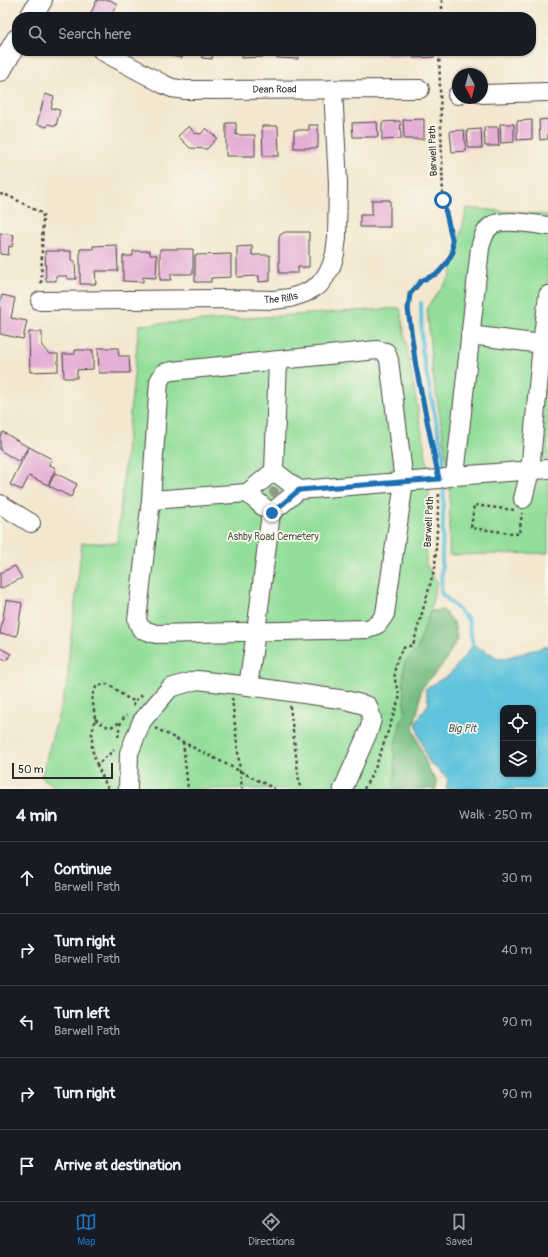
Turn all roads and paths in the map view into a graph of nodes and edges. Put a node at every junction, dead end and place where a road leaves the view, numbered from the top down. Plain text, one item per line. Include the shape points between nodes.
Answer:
1 (442, 0) edge
2 (442, 12) edge
3 (111, 56) edge
4 (439, 56) edge
5 (334, 89) junction
6 (420, 89) joint
7 (440, 92) junction
8 (548, 92) edge
9 (452, 94) edge
10 (488, 94) edge
11 (0, 194) edge
12 (548, 226) edge
13 (548, 295) edge
14 (40, 301) joint
15 (470, 336) junction
16 (546, 345) edge
17 (278, 360) junction
18 (548, 469) edge
19 (274, 471) junction
20 (530, 471) junction
21 (447, 478) junction
22 (404, 482) junction
23 (299, 490) junction
24 (247, 493) junction
25 (151, 500) junction
26 (0, 504) edge
27 (522, 505) junction
28 (272, 513) junction
29 (31, 523) dead end
30 (256, 632) junction
31 (230, 684) junction
32 (248, 686) junction
33 (288, 692) junction
34 (135, 701) dead end
35 (95, 719) junction
36 (121, 721) dead end
37 (142, 721) junction
38 (184, 742) junction
39 (97, 765) dead end
40 (240, 771) junction
41 (128, 789) edge
42 (188, 789) edge
43 (242, 789) edge
44 (275, 789) edge
45 (300, 789) edge
46 (343, 789) edge
47 (364, 789) edge

1 - 2 path
3 - 5 street, Dean Road via 163,84 185,90
4 - 7 path, Barwell Path
5 - 6 street, Dean Road
5 - 14 street, The Rills via 338,183 337,237 331,267 319,285 290,298 273,300 219,298
6 - 7 path
7 - 9 path
7 - 21 path, Barwell Path via 443,200 453,252 438,273 421,281 410,294 408,309 416,367
8 - 10 street
11 - 14 path via 43,214
12 - 15 street via 508,221 491,225 483,237 480,248
13 - 16 street
15 - 16 street
15 - 21 street
16 - 20 street
17 - 19 street
17 - 22 street via 377,350 386,352
17 - 25 street via 172,370 164,373 159,381
18 - 20 street
19 - 23 street
19 - 24 street
20 - 21 street
20 - 27 street
21 - 22 street
21 - 47 path, Barwell Path via 435,567 413,645 402,648 397,657 395,685 400,696 376,766
22 - 23 street
22 - 30 street via 385,614 378,624 368,629
23 - 28 street
24 - 25 street
24 - 28 street
25 - 30 street via 137,620 141,629 156,634
26 - 29 street
27 - 27 path via 519,534 471,528 474,505
28 - 30 street
30 - 32 street
31 - 32 street
31 - 37 street via 197,680 170,688
31 - 40 path
32 - 33 street
33 - 45 path
33 - 46 street via 346,700 368,706 372,719 369,730
34 - 35 path via 129,700 106,684 96,687 92,696
35 - 36 path via 107,727 114,727
35 - 39 path via 92,749
37 - 38 path
37 - 41 street via 129,753
38 - 40 path
38 - 42 path
40 - 43 path
40 - 44 path

